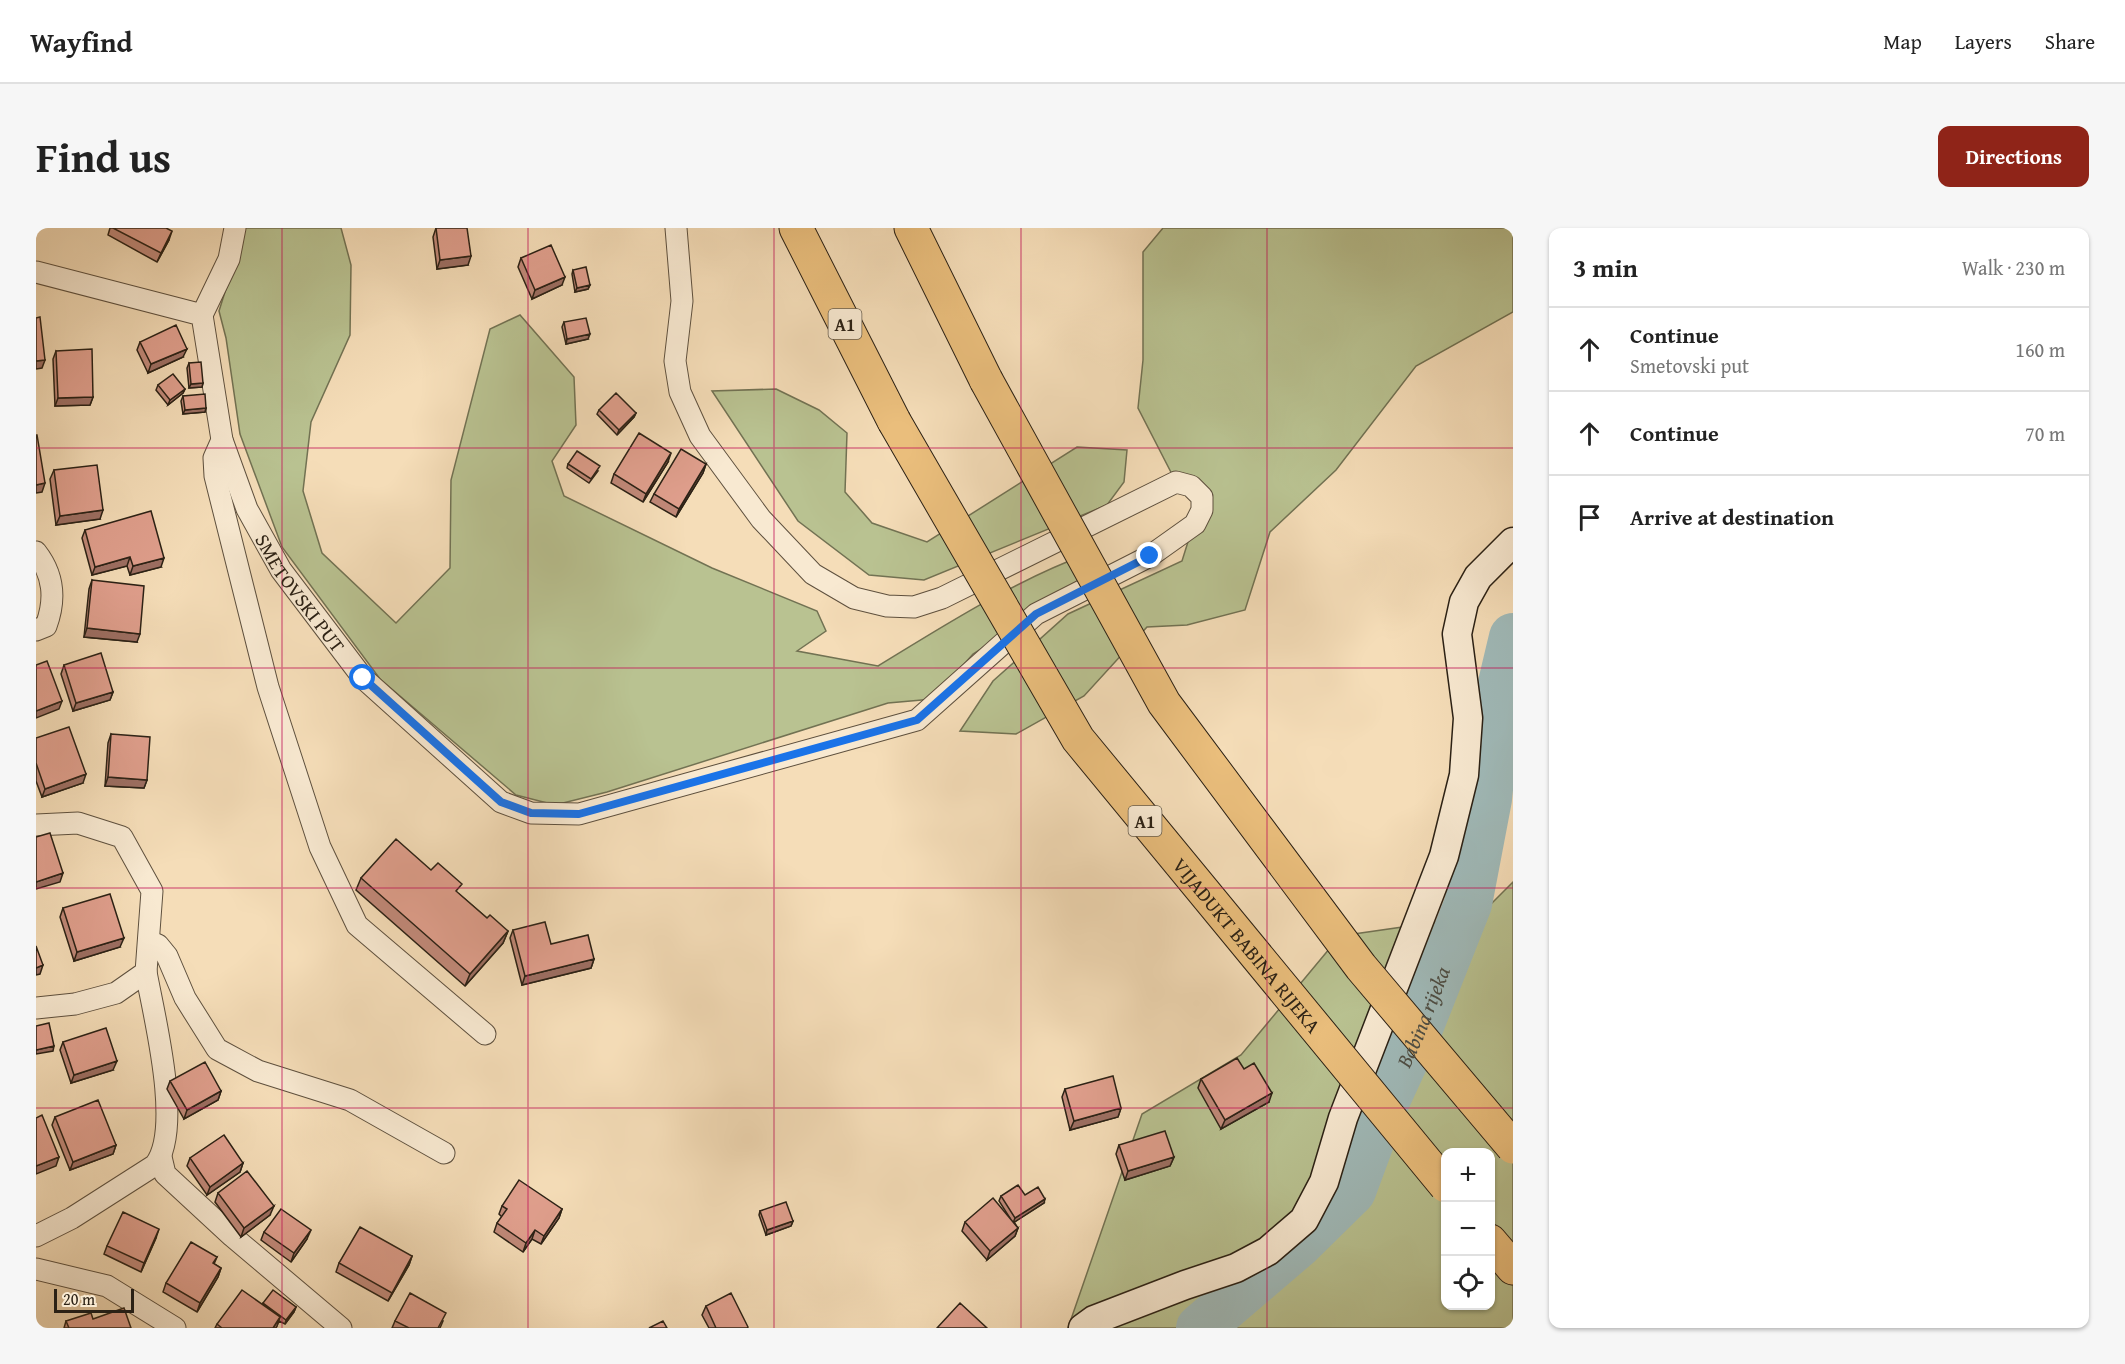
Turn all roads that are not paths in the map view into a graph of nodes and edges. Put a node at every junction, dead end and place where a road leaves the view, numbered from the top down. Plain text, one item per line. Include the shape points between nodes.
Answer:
1 (235, 228) edge
2 (676, 228) edge
3 (796, 228) edge
4 (911, 228) edge
5 (36, 272) edge
6 (202, 315) junction
7 (222, 440) junction
8 (1513, 542) edge
9 (36, 552) edge
10 (36, 630) edge
11 (36, 825) edge
12 (150, 941) junction
13 (146, 972) junction
14 (36, 1008) edge
15 (485, 1034) dead end
16 (1513, 1147) edge
17 (444, 1153) dead end
18 (161, 1157) junction
19 (1441, 1180) edge
20 (36, 1236) edge
21 (1495, 1246) edge
22 (1513, 1268) edge
23 (36, 1269) edge
24 (175, 1328) edge
25 (341, 1328) edge
26 (1083, 1328) edge

1 - 6 street via 229,260
2 - 7 street, SMETOVSKI PUT via 682,301 675,361 680,392 700,435 761,519 813,574 854,598 887,606 914,607 942,598 1176,482 1191,486 1202,497 1202,510 1195,524 1150,556 1036,614 917,720 579,814 531,813 501,802 363,678 280,570 247,509
3 - 19 highway, VIJADUKT BABINA RIJEKA / A1, bridge via 894,421 1078,739
4 - 16 highway, bridge via 986,380 1164,703 1361,967
5 - 6 street
6 - 7 street, SMETOVSKI PUT
7 - 15 street via 214,458 215,476 268,687 320,847 357,925
8 - 26 main road via 1478,577 1464,602 1457,633 1468,718 1464,775 1444,856 1343,1118 1324,1182 1304,1220 1268,1251 1236,1268 1094,1320
9 - 10 street via 51,578 53,593 46,626
11 - 12 street via 78,823 122,837 152,891
12 - 13 street
12 - 17 street via 167,957 185,998 217,1049 258,1071 350,1100
13 - 14 street via 116,993 75,1004
13 - 18 street via 164,1070 167,1126
18 - 20 street via 155,1165 72,1218
18 - 25 street via 165,1174
21 - 22 highway
23 - 24 street via 107,1286

